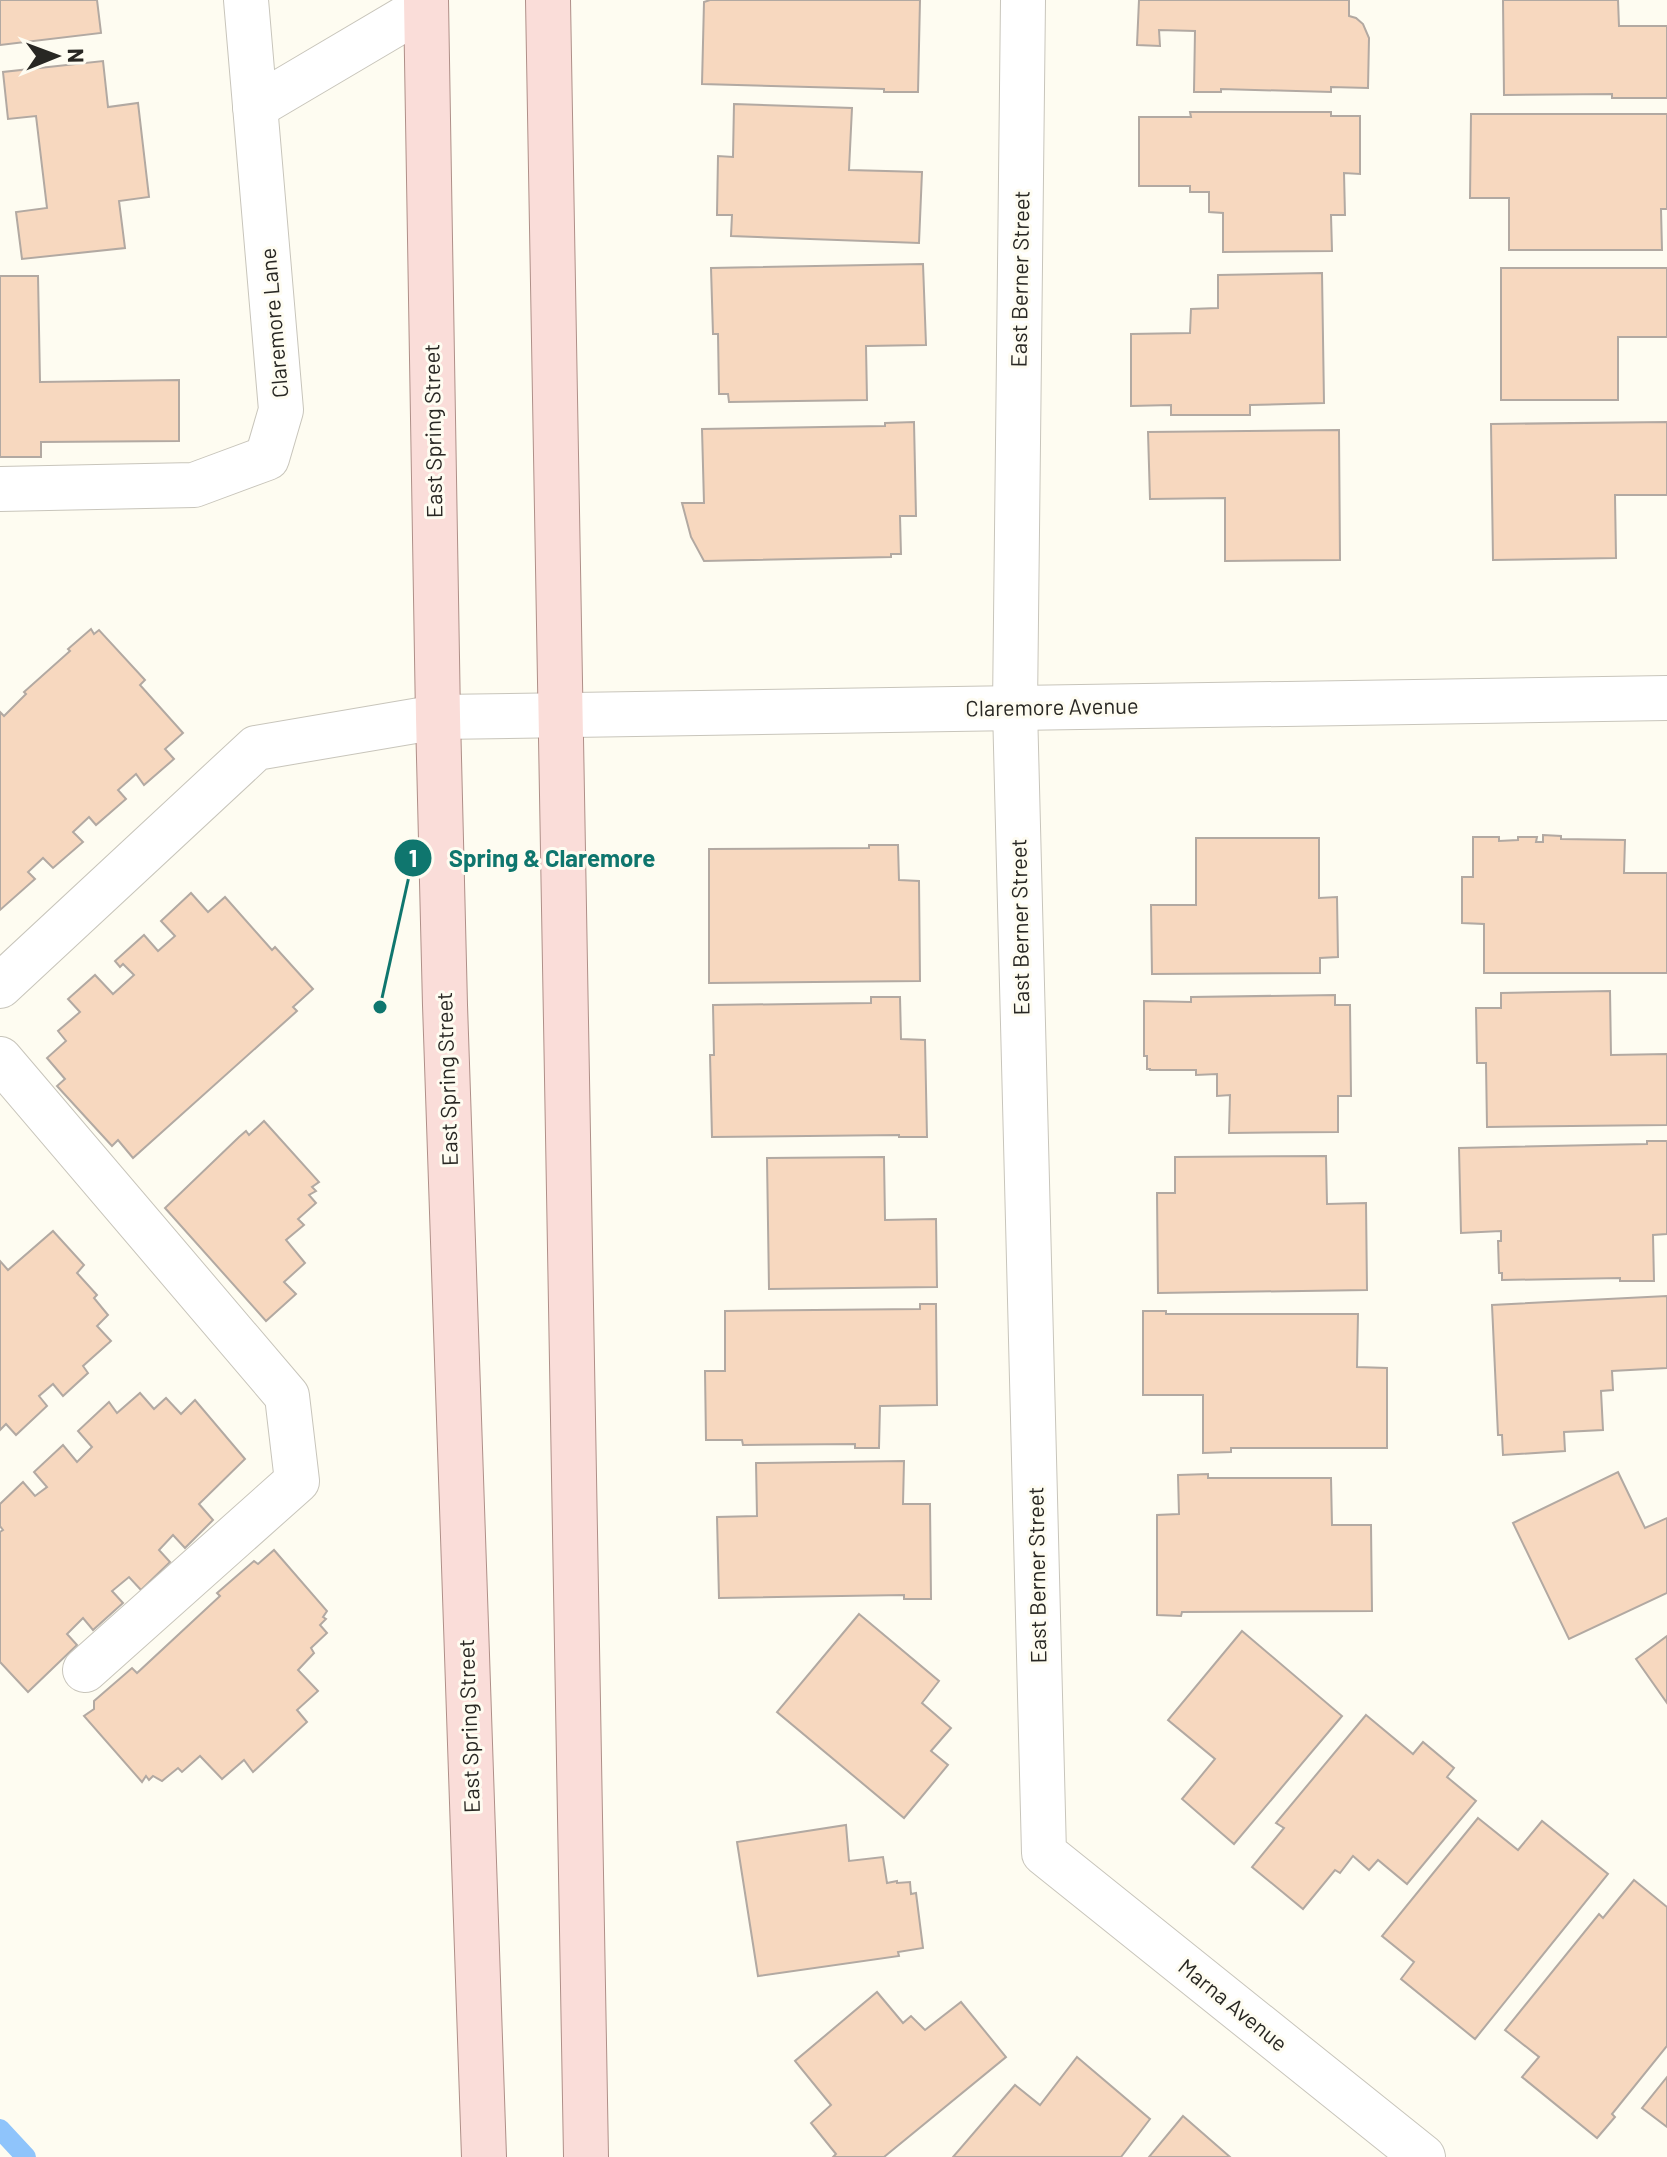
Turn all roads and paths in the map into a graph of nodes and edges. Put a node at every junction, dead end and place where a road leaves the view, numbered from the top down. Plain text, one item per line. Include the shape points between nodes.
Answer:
1 (246, 0) edge
2 (548, 0) edge
3 (1023, 0) edge
4 (426, 3) edge
5 (255, 107) junction
6 (0, 489) edge
7 (1667, 698) edge
8 (1015, 708) junction
9 (565, 715) junction
10 (438, 717) junction
11 (0, 986) edge
12 (0, 1059) edge
13 (85, 1670) dead end
14 (1044, 1853) joint
15 (484, 2157) edge
16 (586, 2157) edge
17 (1423, 2157) edge

1 - 5 street, Claremore Lane
2 - 9 main road
3 - 8 street, East Berner Street
4 - 5 street
4 - 10 main road, East Spring Street
5 - 6 street, Claremore Lane via 281,410 267,458 194,485
7 - 8 street, Claremore Avenue
8 - 9 street, Claremore Avenue
8 - 14 street, East Berner Street
9 - 10 street, Claremore Avenue
9 - 16 main road
10 - 11 street via 256,748
10 - 15 main road, East Spring Street
12 - 13 street via 287,1396 297,1481
14 - 17 street, Marna Avenue

